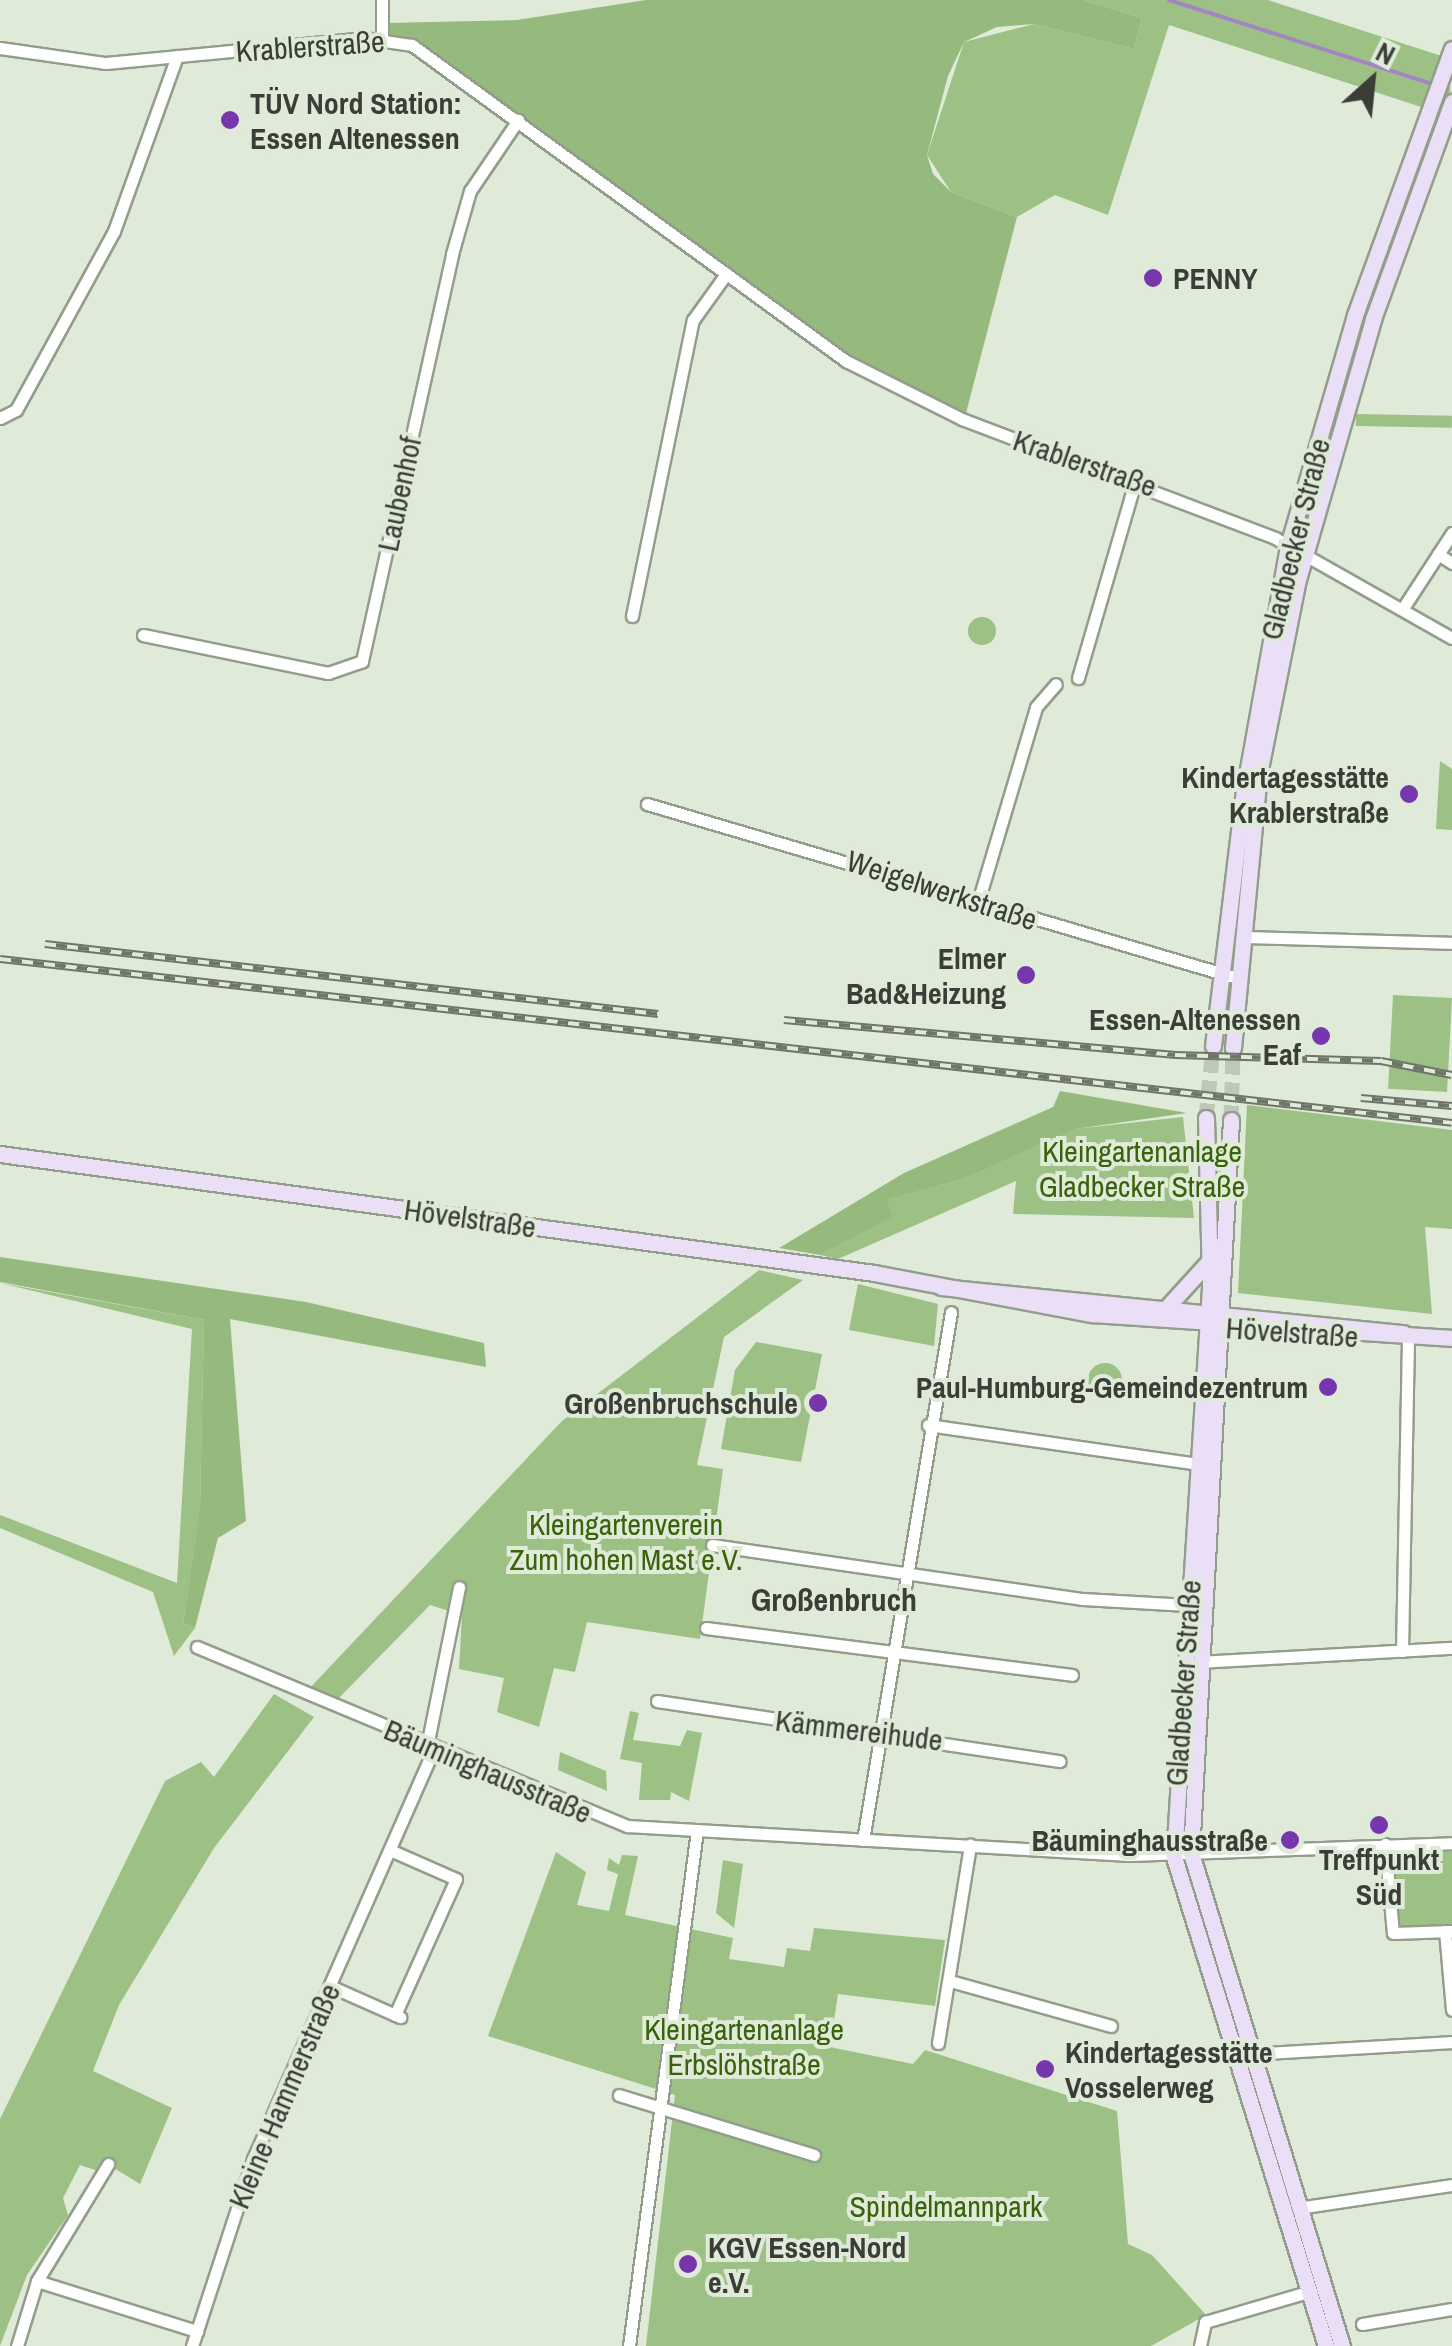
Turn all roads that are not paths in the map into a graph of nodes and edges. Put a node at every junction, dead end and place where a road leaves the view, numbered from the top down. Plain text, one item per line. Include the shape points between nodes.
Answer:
1 (382, 0) edge
2 (382, 38) junction
3 (0, 48) edge
4 (1452, 49) edge
5 (177, 56) junction
6 (1452, 102) edge
7 (518, 120) junction
8 (726, 274) junction
9 (1354, 314) junction
10 (1369, 331) junction
11 (0, 418) edge
12 (1136, 479) junction
13 (1452, 533) edge
14 (1288, 546) junction
15 (1306, 554) junction
16 (1438, 554) junction
17 (1452, 563) edge
18 (1404, 605) junction
19 (632, 616) dead end
20 (143, 635) dead end
21 (1452, 638) edge
22 (1078, 678) dead end
23 (1056, 684) dead end
24 (647, 804) dead end
25 (978, 902) junction
26 (1242, 937) junction
27 (1452, 943) edge
28 (1229, 977) junction
29 (1213, 1046) tunnel mouth
30 (1232, 1048) tunnel mouth
31 (1206, 1118) tunnel mouth
32 (1231, 1120) tunnel mouth
33 (0, 1154) edge
34 (1209, 1261) junction
35 (939, 1287) junction
36 (1168, 1305) junction
37 (1216, 1310) junction
38 (951, 1312) dead end
39 (1214, 1327) junction
40 (1408, 1334) junction
41 (1452, 1338) edge
42 (928, 1425) junction
43 (1196, 1464) junction
44 (712, 1546) dead end
45 (904, 1574) junction
46 (459, 1588) dead end
47 (1188, 1604) junction
48 (706, 1628) dead end
49 (197, 1647) dead end
50 (1452, 1648) edge
51 (1402, 1651) junction
52 (890, 1654) junction
53 (1199, 1662) junction
54 (1072, 1675) dead end
55 (657, 1701) dead end
56 (878, 1733) junction
57 (431, 1747) junction
58 (1060, 1761) dead end
59 (697, 1830) junction
60 (863, 1840) junction
61 (1452, 1843) edge
62 (1385, 1844) junction
63 (970, 1845) junction
64 (390, 1850) junction
65 (1182, 1854) junction
66 (1448, 1931) edge
67 (950, 1981) junction
68 (330, 1986) junction
69 (1452, 2010) edge
70 (1112, 2026) dead end
71 (1452, 2042) edge
72 (938, 2043) dead end
73 (1250, 2054) junction
74 (619, 2095) dead end
75 (660, 2107) junction
76 (814, 2155) dead end
77 (108, 2164) dead end
78 (1452, 2184) edge
79 (1298, 2208) junction
80 (37, 2281) junction
81 (1310, 2291) junction
82 (1452, 2309) edge
83 (1362, 2324) dead end
84 (198, 2332) junction
85 (17, 2346) edge
86 (192, 2346) edge
87 (629, 2346) edge
88 (1200, 2346) edge
89 (1326, 2346) edge
90 (1342, 2346) edge

1 - 2 street
2 - 5 street, Krablerstraße
2 - 7 street, Krablerstraße via 426,54
3 - 5 street, Krablerstraße via 83,62
4 - 9 main road, Gladbecker Straße
5 - 11 street via 114,231 16,410
6 - 10 main road, Gladbecker Straße
7 - 8 street, Krablerstraße
7 - 20 street, Laubenhof via 470,192 452,254 362,661 328,673
8 - 12 street, Krablerstraße via 896,389
8 - 19 street via 692,320
9 - 10 main road
9 - 14 main road, Gladbecker Straße
10 - 15 main road, Gladbecker Straße
12 - 14 street, Krablerstraße
12 - 22 street
13 - 16 street
14 - 15 street, Krablerstraße
14 - 28 main road, Gladbecker Straße
15 - 18 street, Krablerstraße
15 - 26 main road, Gladbecker Straße via 1260,774
16 - 17 street
16 - 18 street
18 - 21 street, Krablerstraße
23 - 25 street via 1036,707
24 - 25 street, Weigelwerkstraße
25 - 28 street, Weigelwerkstraße
26 - 27 street
26 - 28 main road, Gladbecker Straße
28 - 29 main road, Gladbecker Straße
28 - 30 main road, Gladbecker Straße
31 - 34 main road, Gladbecker Straße
32 - 37 main road, Gladbecker Straße
33 - 35 main road, Hövelstraße
34 - 36 main road
34 - 37 main road, Gladbecker Straße
35 - 36 main road, Hövelstraße
35 - 39 main road, Hövelstraße
36 - 37 main road, Hövelstraße
37 - 39 main road, Gladbecker Straße
37 - 40 main road, Hövelstraße
38 - 42 street
39 - 40 main road, Hövelstraße
39 - 43 main road, Gladbecker Straße
39 - 53 main road, Gladbecker Straße
40 - 41 main road, Hövelstraße
40 - 51 street
42 - 43 street
42 - 45 street
43 - 47 main road, Gladbecker Straße
44 - 45 street
45 - 47 street
45 - 52 street
46 - 57 street, Kleine Hammerstraße
47 - 65 main road, Gladbecker Straße
48 - 52 street
49 - 57 street, Bäuminghausstraße
50 - 51 street
51 - 53 street
52 - 54 street
52 - 56 street
53 - 65 main road, Gladbecker Straße
55 - 56 street, Kämmereihude
56 - 58 street, Kämmereihude
56 - 60 street
57 - 59 street, Bäuminghausstraße via 612,1823
57 - 64 street, Kleine Hammerstraße
59 - 60 street, Bäuminghausstraße
59 - 75 street
60 - 63 street, Bäuminghausstraße
61 - 62 street, Bäuminghausstraße
62 - 65 street, Bäuminghausstraße
62 - 66 street via 1393,1933
63 - 65 street, Bäuminghausstraße
63 - 67 street
64 - 68 street, Kleine Hammerstraße
64 - 68 street via 456,1878 397,2016
65 - 73 main road, Gladbecker Straße
65 - 81 main road, Gladbecker Straße
66 - 69 street
67 - 70 street
67 - 72 street
68 - 84 street, Kleine Hammerstraße via 253,2159
71 - 73 street
73 - 79 main road, Gladbecker Straße
74 - 75 street
75 - 76 street
75 - 87 street
77 - 80 street
78 - 79 street
79 - 90 main road, Gladbecker Straße
80 - 84 street
80 - 85 street
81 - 88 street via 1205,2322
81 - 89 main road, Gladbecker Straße
82 - 83 street
84 - 86 street, Kleine Hammerstraße

